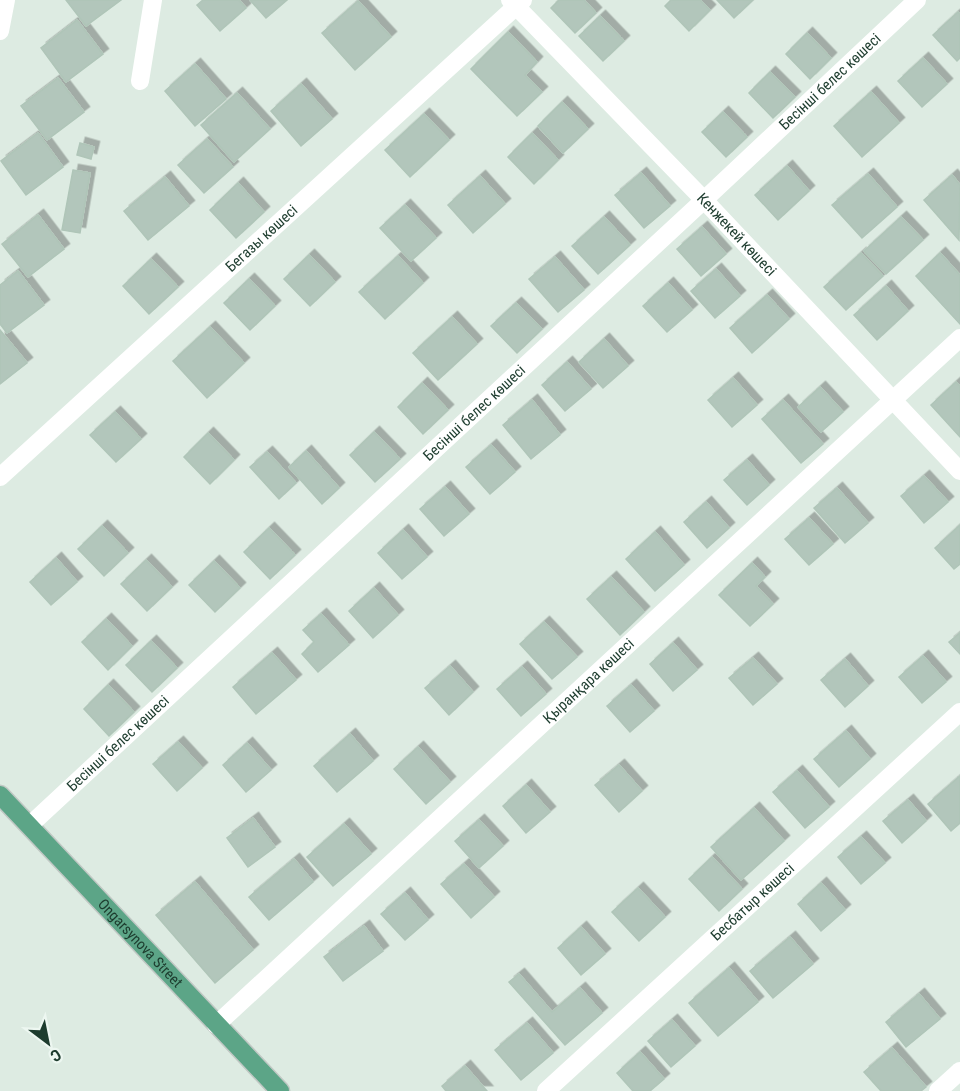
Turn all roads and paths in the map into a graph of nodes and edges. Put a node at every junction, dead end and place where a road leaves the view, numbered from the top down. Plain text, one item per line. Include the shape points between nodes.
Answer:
1 (6, 0) edge
2 (153, 0) edge
3 (917, 0) edge
4 (517, 2) edge
5 (0, 31) edge
6 (140, 81) dead end
7 (704, 200) junction
8 (960, 338) edge
9 (892, 401) junction
10 (960, 471) edge
11 (0, 477) edge
12 (960, 712) edge
13 (0, 795) edge
14 (30, 825) junction
15 (216, 1025) junction
16 (960, 1071) edge
17 (280, 1091) edge
18 (546, 1091) edge
19 (938, 1091) edge

1 - 5 street
2 - 6 street
3 - 7 street, Бесінші белес көшесі
4 - 7 street, Кенжекей көшесі
4 - 11 street, Бегазы көшесі
7 - 9 street, Кенжекей көшесі
7 - 14 street, Бесінші белес көшесі
8 - 9 street, Қыранқара көшесі
9 - 10 street, Кенжекей көшесі
9 - 15 street, Қыранқара көшесі
12 - 18 street, Бесбатыр көшесі
13 - 14 main road, Ongarsynova Street
14 - 15 main road, Ongarsynova Street
15 - 17 main road, Ongarsynova Street
16 - 19 street

